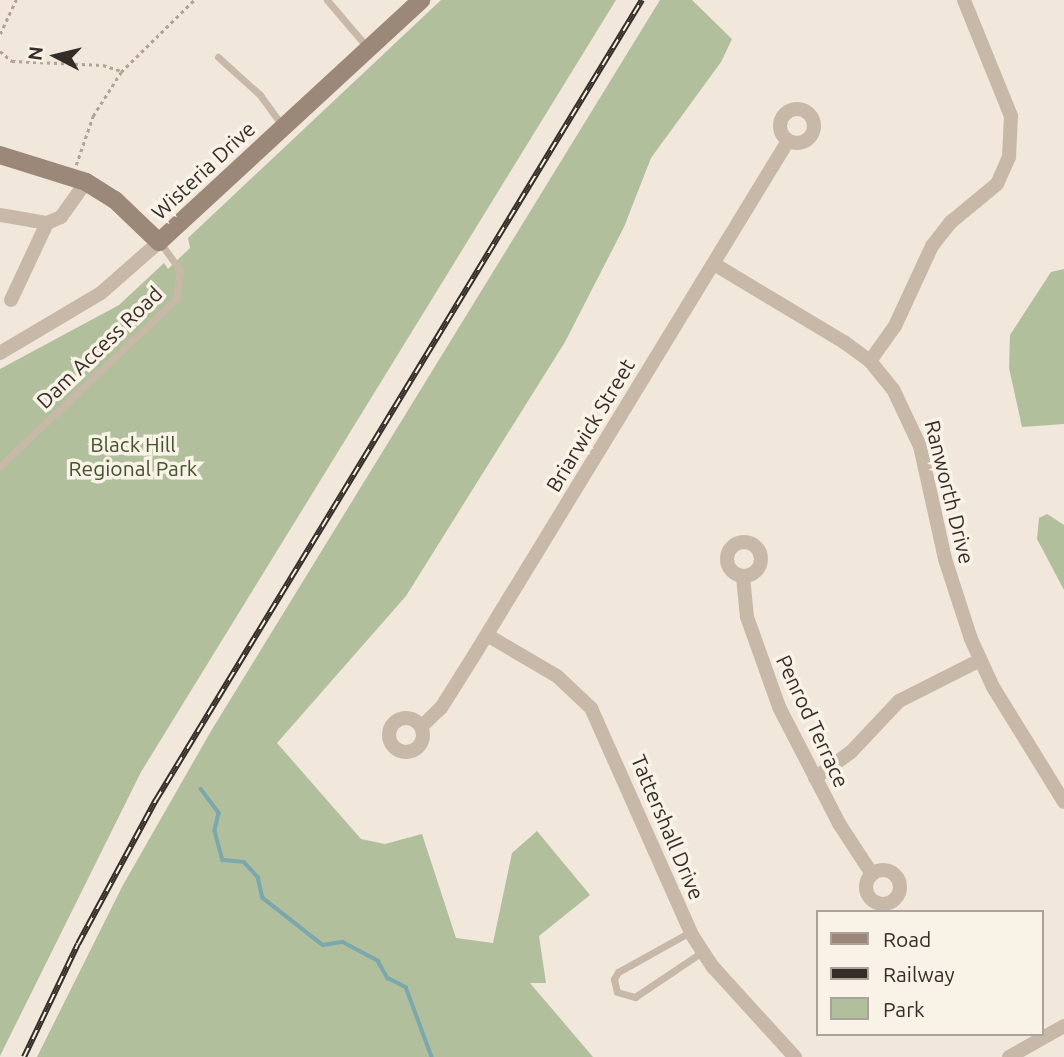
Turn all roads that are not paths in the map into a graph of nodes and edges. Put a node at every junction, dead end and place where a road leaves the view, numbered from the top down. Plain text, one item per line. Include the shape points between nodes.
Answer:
1 (327, 0) edge
2 (421, 0) edge
3 (964, 0) edge
4 (368, 49) junction
5 (218, 57) dead end
6 (283, 127) junction
7 (788, 141) dead end
8 (0, 155) edge
9 (78, 179) junction
10 (0, 215) edge
11 (47, 223) junction
12 (159, 242) junction
13 (714, 264) junction
14 (11, 300) dead end
15 (0, 353) edge
16 (870, 361) junction
17 (0, 466) edge
18 (743, 577) dead end
19 (487, 635) junction
20 (980, 660) junction
21 (421, 727) dead end
22 (815, 778) junction
23 (1064, 802) edge
24 (872, 874) dead end
25 (691, 932) junction
26 (702, 952) junction
27 (1064, 1026) edge
28 (795, 1057) edge
29 (1009, 1057) edge

1 - 4 lane
2 - 4 street, Wisteria Drive
3 - 16 street via 1011,116 1009,157 997,184 951,222 932,246 895,327
4 - 6 street, Wisteria Drive
5 - 6 lane via 253,88
6 - 12 street, Wisteria Drive
7 - 13 street, Briarwick Street
8 - 9 street
9 - 11 street via 61,217
9 - 12 street via 115,200
10 - 11 street
11 - 14 street
12 - 15 street, Wisteria Drive via 101,293
12 - 17 lane, Dam Access Road via 180,270 176,299
13 - 16 street, Ranworth Drive
13 - 19 street, Briarwick Street
16 - 20 street, Ranworth Drive via 914,426 954,591
18 - 22 street, Penrod Terrace via 742,598 757,650
19 - 21 street, Briarwick Street via 441,708
19 - 25 street, Tattershall Drive via 557,676 591,708
20 - 22 street via 898,701 851,752
20 - 23 street, Ranworth Drive
22 - 24 street, Penrod Terrace
25 - 26 street, Tattershall Drive
25 - 26 lane via 618,972 614,979 617,992 635,997
26 - 28 street, Tattershall Drive
27 - 29 street

